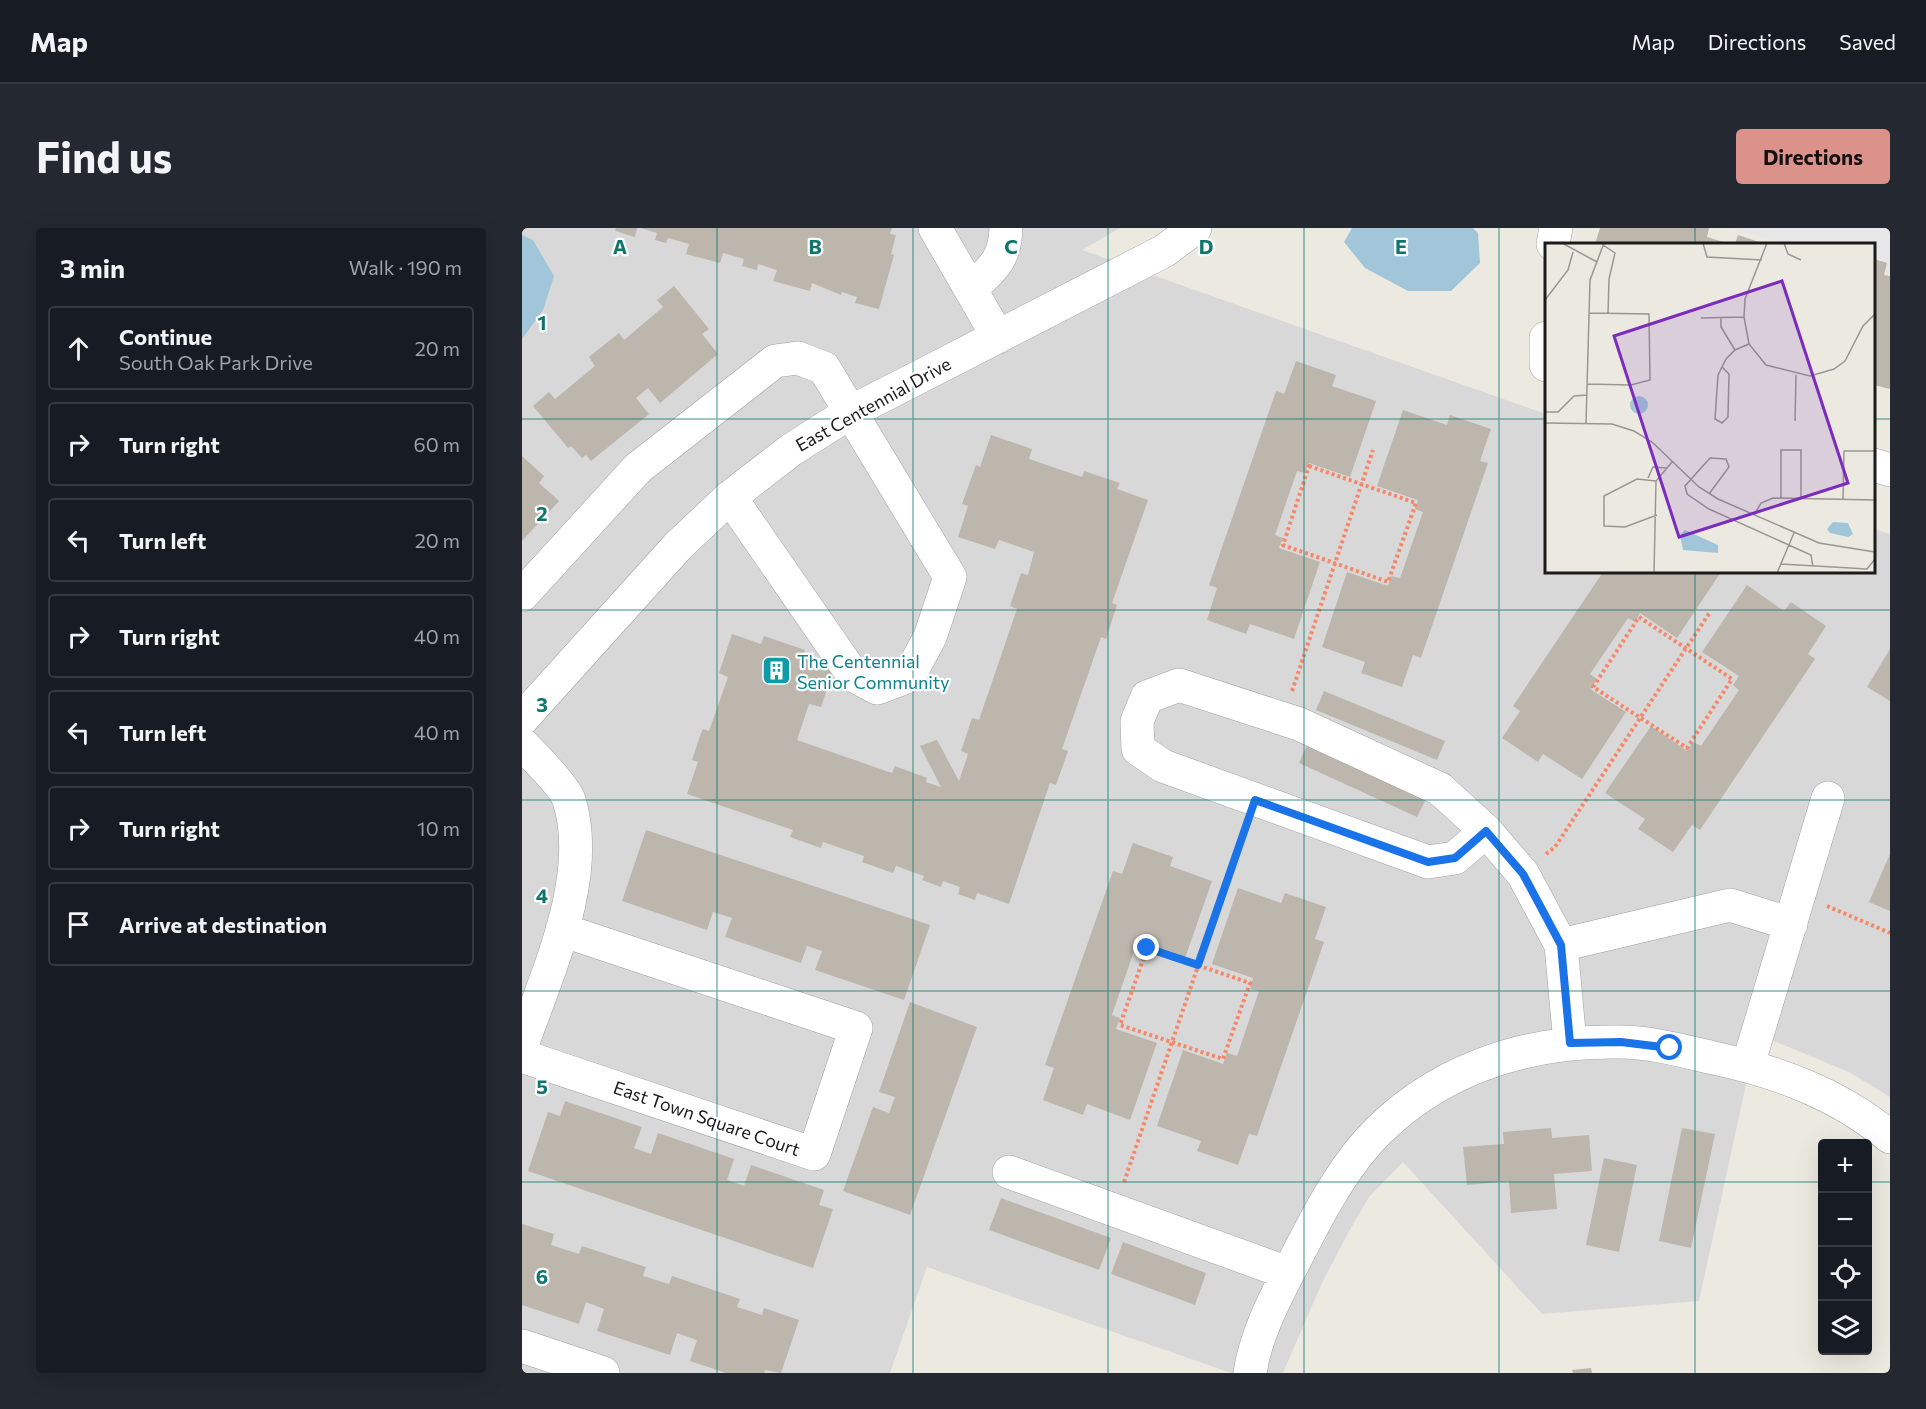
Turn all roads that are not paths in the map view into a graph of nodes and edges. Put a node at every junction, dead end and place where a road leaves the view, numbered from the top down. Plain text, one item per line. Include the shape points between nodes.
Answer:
1 (935, 228) edge
2 (1006, 228) edge
3 (1195, 228) edge
4 (1556, 228) edge
5 (1553, 243) edge
6 (971, 289) junction
7 (998, 337) junction
8 (849, 413) junction
9 (1875, 465) edge
10 (1890, 470) edge
11 (730, 497) junction
12 (522, 594) edge
13 (522, 719) edge
14 (522, 744) edge
15 (1828, 798) dead end
16 (1486, 831) junction
17 (1795, 909) junction
18 (562, 930) junction
19 (1561, 945) junction
20 (1570, 1043) junction
21 (522, 1045) edge
22 (522, 1056) edge
23 (1748, 1065) junction
24 (1890, 1137) edge
25 (1009, 1172) dead end
26 (1288, 1273) junction
27 (522, 1346) edge
28 (603, 1373) edge
29 (1250, 1373) edge

1 - 6 street
2 - 6 street via 1006,247 996,265
3 - 7 street, East Centennial Drive via 1164,251
4 - 5 street
6 - 7 street
7 - 8 street, East Centennial Drive
8 - 11 street, East Centennial Drive via 791,450
8 - 11 street via 950,577 930,637 909,675 877,688 853,675
8 - 12 street via 824,368 798,357 775,361 638,468
9 - 10 street
11 - 13 street, East Centennial Drive via 678,546
14 - 18 street via 569,799 574,885
15 - 17 street
16 - 16 street via 1440,789 1283,719 1179,685 1147,697 1137,721 1138,749 1163,766 1428,862 1455,858
16 - 19 street via 1523,874
17 - 19 street via 1730,905
17 - 23 street
18 - 21 street
18 - 22 street, East Town Square Court via 856,1028 814,1154
19 - 20 street
20 - 23 street via 1621,1042 1670,1048
20 - 26 street via 1512,1053 1473,1067 1406,1107 1367,1143 1342,1177
23 - 24 street via 1808,1086 1853,1109
25 - 26 street
26 - 29 street via 1253,1352
27 - 28 street

